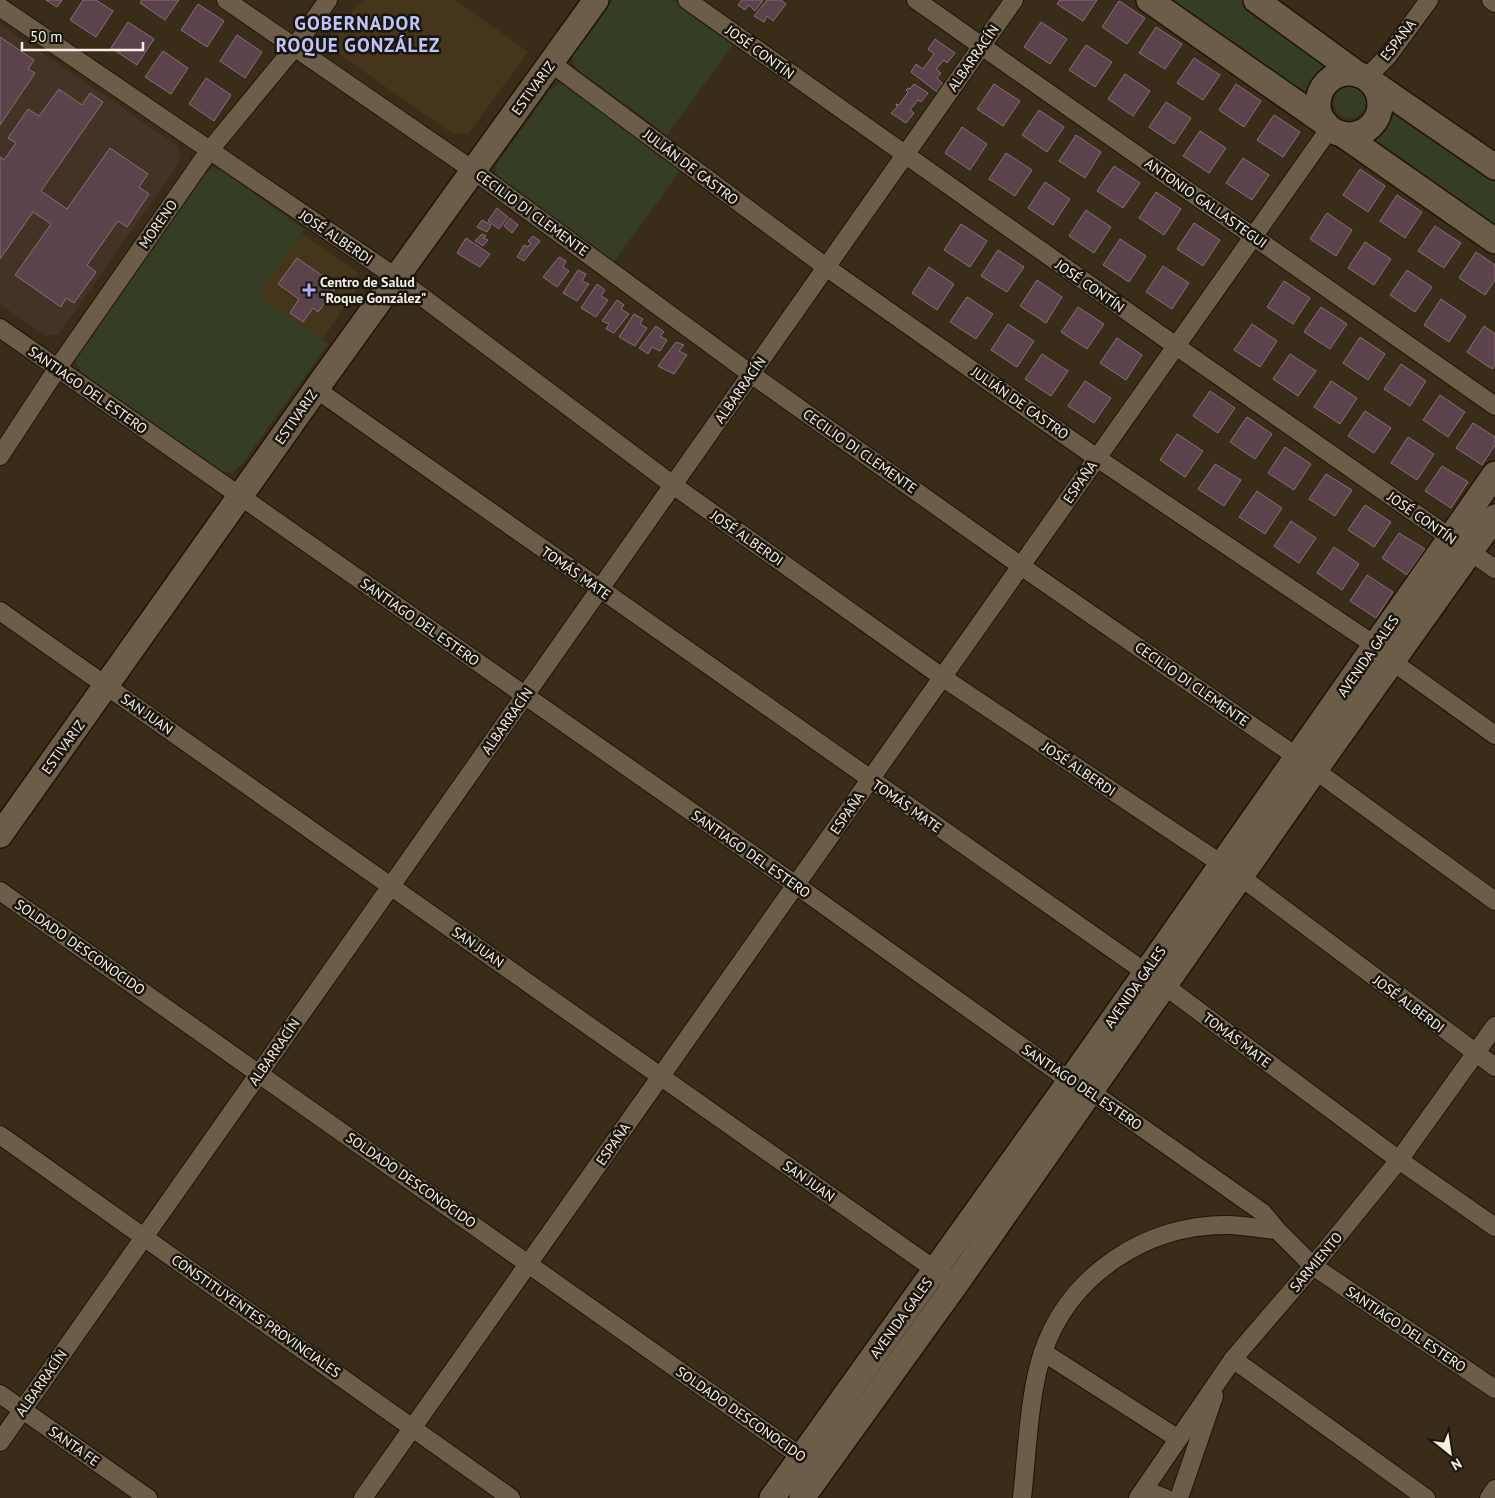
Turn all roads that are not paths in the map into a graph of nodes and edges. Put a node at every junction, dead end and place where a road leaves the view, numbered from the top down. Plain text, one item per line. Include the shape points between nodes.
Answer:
1 (226, 0) edge
2 (328, 0) edge
3 (596, 0) edge
4 (688, 0) edge
5 (916, 0) edge
6 (1014, 0) edge
7 (1149, 0) edge
8 (1256, 0) edge
9 (1429, 0) edge
10 (1491, 0) edge
11 (1495, 3) edge
12 (0, 7) edge
13 (982, 46) junction
14 (294, 48) junction
15 (551, 63) junction
16 (1364, 77) junction
17 (1333, 128) junction
18 (209, 151) junction
19 (905, 155) junction
20 (1495, 167) edge
21 (474, 171) junction
22 (1254, 236) junction
23 (1495, 241) edge
24 (826, 267) junction
25 (396, 278) junction
26 (0, 328) edge
27 (1176, 346) junction
28 (57, 369) junction
29 (751, 374) junction
30 (316, 390) junction
31 (1495, 406) edge
32 (0, 456) edge
33 (1098, 458) junction
34 (1495, 474) edge
35 (673, 485) junction
36 (241, 496) junction
37 (1495, 517) edge
38 (1461, 545) junction
39 (1021, 566) junction
40 (1495, 569) edge
41 (599, 589) junction
42 (0, 611) edge
43 (1384, 654) junction
44 (942, 677) junction
45 (107, 686) junction
46 (525, 695) junction
47 (1495, 735) edge
48 (1306, 763) junction
49 (870, 780) junction
50 (0, 835) edge
51 (1231, 871) junction
52 (796, 885) junction
53 (391, 886) junction
54 (0, 890) edge
55 (1495, 901) edge
56 (1144, 973) junction
57 (1165, 986) junction
58 (1495, 1026) edge
59 (1476, 1053) junction
60 (1495, 1067) edge
61 (259, 1073) junction
62 (661, 1076) junction
63 (1080, 1086) junction
64 (0, 1134) edge
65 (1399, 1160) junction
66 (1495, 1227) edge
67 (1277, 1230) junction
68 (144, 1237) junction
69 (529, 1262) junction
70 (1313, 1266) junction
71 (935, 1270) junction
72 (956, 1284) junction
73 (1043, 1352) junction
74 (1233, 1359) junction
75 (1221, 1376) junction
76 (1495, 1389) edge
77 (0, 1394) edge
78 (22, 1410) junction
79 (412, 1427) junction
80 (1177, 1438) junction
81 (0, 1442) edge
82 (801, 1456) junction
83 (821, 1470) junction
84 (1495, 1489) edge
85 (1141, 1494) edge
86 (148, 1498) edge
87 (363, 1498) edge
88 (511, 1498) edge
89 (772, 1498) edge
90 (802, 1498) edge
91 (1022, 1498) edge
92 (1164, 1498) edge
93 (1179, 1498) edge
94 (1426, 1498) edge
95 (1489, 1498) edge

1 - 14 street, CECILIO DI CLEMENTE
2 - 14 street, MORENO
3 - 15 street, ESTIVARIZ
4 - 19 street, JOSÉ CONTÍN
5 - 13 street, ANTONIO GALLASTEGUI
6 - 13 street, ALBARRACÍN
7 - 17 street
8 - 16 street
9 - 16 street, ESPAÑA via 1388,56
10 - 11 street
12 - 18 street, JOSÉ ALBERDI
13 - 19 street, ALBARRACÍN
13 - 22 street, ANTONIO GALLASTEGUI
14 - 18 street, MORENO
14 - 21 street, CECILIO DI CLEMENTE
15 - 21 street, ESTIVARIZ
15 - 24 street, JULIÁN DE CASTRO
16 - 17 street via 1340,75 1324,86 1318,105
16 - 17 street via 1379,96 1377,117 1363,132
16 - 20 street
17 - 22 street, ESPAÑA
17 - 23 street
18 - 25 street, JOSÉ ALBERDI
18 - 28 street, MORENO
19 - 24 street, ALBARRACÍN
19 - 27 street, JOSÉ CONTÍN
21 - 25 street, ESTIVARIZ
21 - 29 street, CECILIO DI CLEMENTE
22 - 27 street, ESPAÑA
22 - 31 street, ANTONIO GALLASTEGUI
24 - 29 street, ALBARRACÍN
24 - 33 street, JULIÁN DE CASTRO
25 - 30 street, ESTIVARIZ
25 - 35 street, JOSÉ ALBERDI
26 - 28 street, SANTIAGO DEL ESTERO
27 - 33 street, ESPAÑA
27 - 38 street, JOSÉ CONTÍN
28 - 32 street, MORENO
28 - 36 street, SANTIAGO DEL ESTERO
29 - 35 street, ALBARRACÍN
29 - 39 street, CECILIO DI CLEMENTE
30 - 36 street, ESTIVARIZ
30 - 41 street, TOMÁS MATE
33 - 39 street, ESPAÑA
33 - 43 street, JULIÁN DE CASTRO
34 - 38 street, AVENIDA GALES
35 - 41 street, ALBARRACÍN
35 - 44 street, JOSÉ ALBERDI
36 - 45 street, ESTIVARIZ
36 - 46 street, SANTIAGO DEL ESTERO
37 - 38 street, AVENIDA GALES
38 - 40 street, JOSÉ CONTÍN
38 - 43 street, AVENIDA GALES
39 - 44 street, ESPAÑA
39 - 48 street, CECILIO DI CLEMENTE
41 - 46 street, ALBARRACÍN
41 - 49 street, TOMÁS MATE
42 - 45 street, SAN JUAN
43 - 47 street, JULIÁN DE CASTRO
43 - 48 street, AVENIDA GALES
44 - 49 street, ESPAÑA
44 - 51 street, JOSÉ ALBERDI
45 - 50 street, ESTIVARIZ
45 - 53 street, SAN JUAN
46 - 52 street, SANTIAGO DEL ESTERO
46 - 53 street, ALBARRACÍN
48 - 51 street, AVENIDA GALES
48 - 55 street, CECILIO DI CLEMENTE
49 - 52 street, ESPAÑA
49 - 56 street, TOMÁS MATE
51 - 56 street, AVENIDA GALES
51 - 57 street, AVENIDA GALES
51 - 59 street, JOSÉ ALBERDI
52 - 62 street, ESPAÑA
52 - 63 street, SANTIAGO DEL ESTERO
53 - 61 street, ALBARRACÍN
53 - 62 street, SAN JUAN
54 - 61 street, SOLDADO DESCONOCIDO
56 - 57 street, TOMÁS MATE
56 - 63 street, AVENIDA GALES
57 - 63 street, AVENIDA GALES
57 - 65 street, TOMÁS MATE
58 - 59 street, SARMIENTO
59 - 60 street, JOSÉ ALBERDI
59 - 65 street, SARMIENTO
61 - 68 street, ALBARRACÍN
61 - 69 street, SOLDADO DESCONOCIDO
62 - 69 street, ESPAÑA
62 - 71 street, SAN JUAN
63 - 67 street, SANTIAGO DEL ESTERO via 1262,1212
63 - 71 street, AVENIDA GALES
63 - 72 street, AVENIDA GALES
64 - 68 street, CONSTITUYENTES PROVINCIALES
65 - 66 street, TOMÁS MATE
65 - 70 street, SARMIENTO
67 - 70 street, SANTIAGO DEL ESTERO
67 - 73 street via 1228,1225 1199,1227 1130,1248 1101,1267 1077,1294 1057,1320
68 - 78 street, ALBARRACÍN
68 - 79 street, CONSTITUYENTES PROVINCIALES
69 - 79 street, ESPAÑA
69 - 82 street, SOLDADO DESCONOCIDO
70 - 74 street, SARMIENTO
70 - 76 street, SANTIAGO DEL ESTERO
71 - 72 street, SAN JUAN
71 - 82 street, AVENIDA GALES
72 - 83 street, AVENIDA GALES
73 - 80 street
73 - 91 street via 1036,1380
74 - 75 street, SARMIENTO
74 - 94 street
75 - 80 street, SARMIENTO
75 - 93 street
77 - 78 street, SANTA FE
78 - 81 street, ALBARRACÍN
78 - 86 street, SANTA FE
79 - 87 street, ESPAÑA
79 - 88 street, CONSTITUYENTES PROVINCIALES
80 - 85 street, SARMIENTO
82 - 83 street, SOLDADO DESCONOCIDO
82 - 89 street, AVENIDA GALES
83 - 90 street, AVENIDA GALES
84 - 95 street
85 - 92 street

